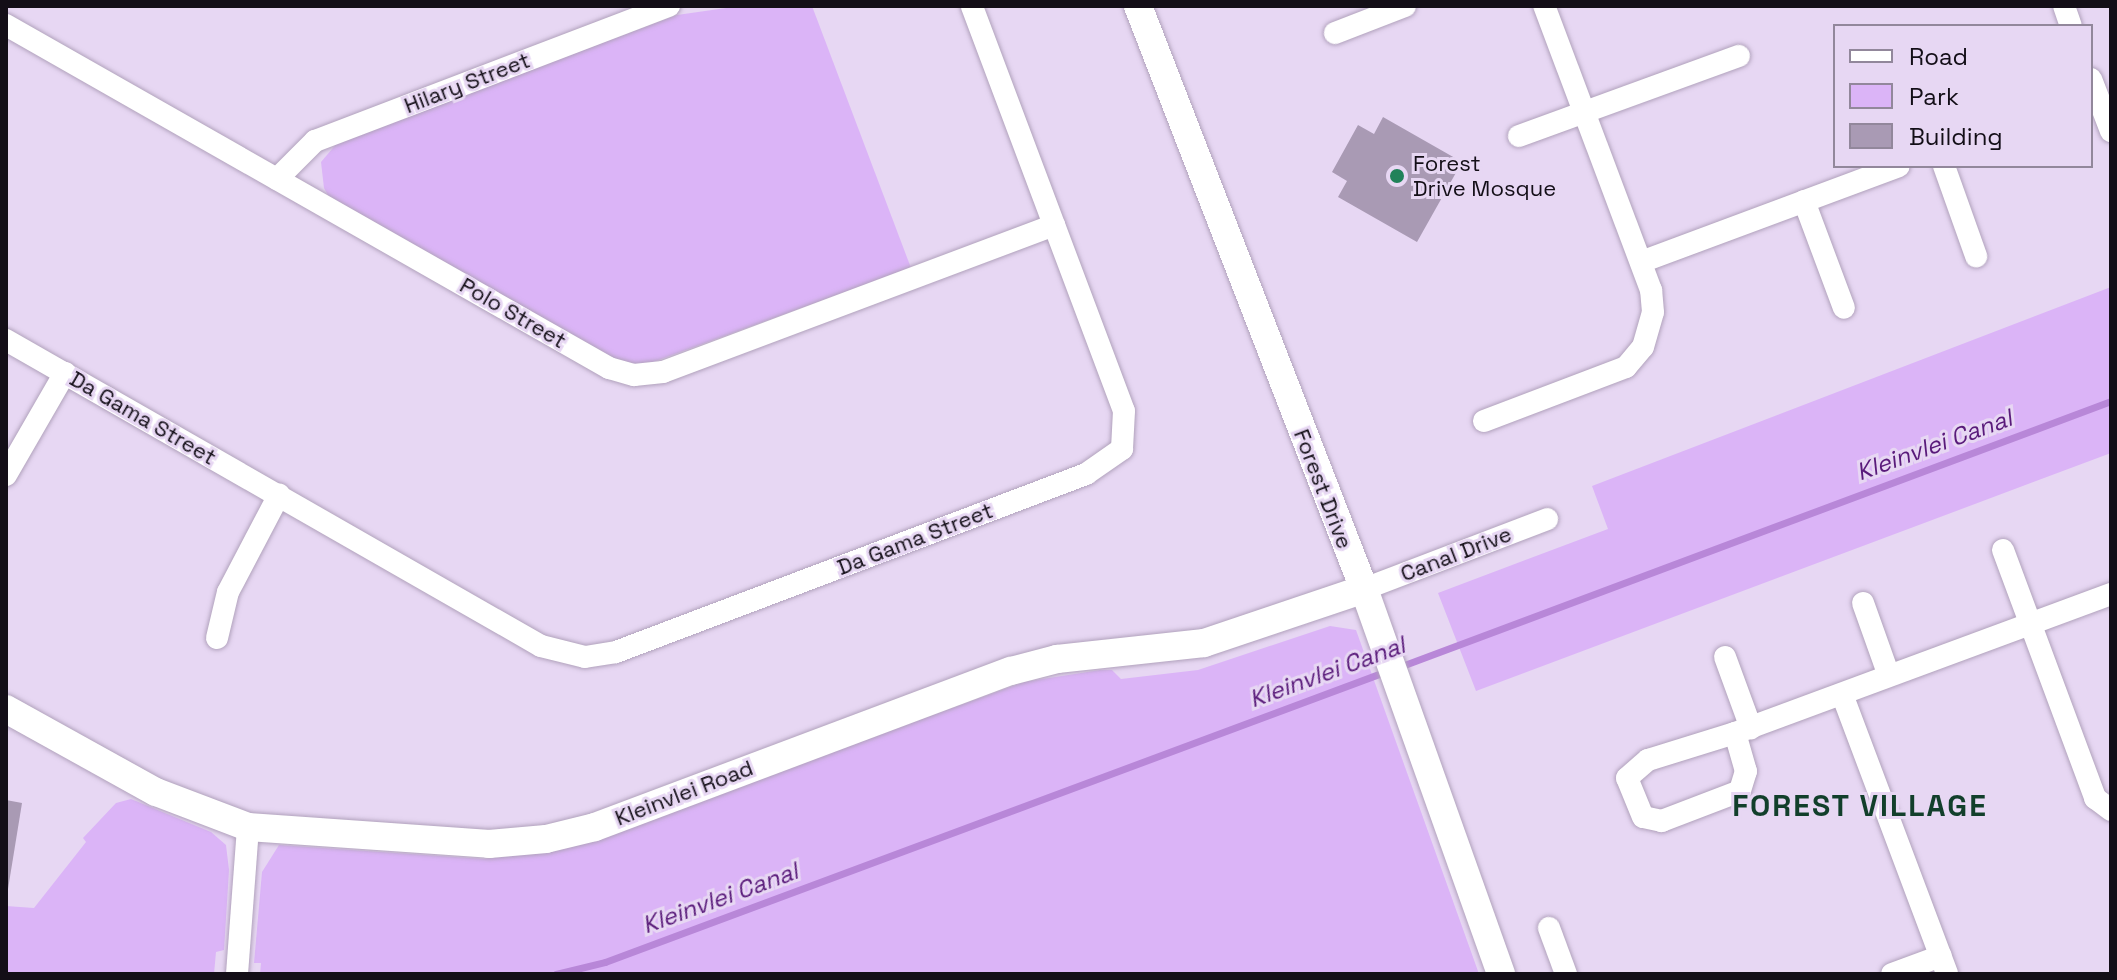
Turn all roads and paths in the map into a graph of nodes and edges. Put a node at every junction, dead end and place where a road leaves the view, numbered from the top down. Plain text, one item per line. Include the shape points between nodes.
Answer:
1 (669, 6) edge
2 (972, 6) edge
3 (1138, 6) edge
4 (1405, 6) edge
5 (1544, 6) edge
6 (6, 25) edge
7 (1335, 33) dead end
8 (1739, 56) dead end
9 (2097, 88) edge
10 (1584, 113) junction
11 (2111, 131) edge
12 (1519, 136) dead end
13 (1894, 168) edge
14 (1945, 168) edge
15 (277, 179) junction
16 (1804, 201) junction
17 (1054, 225) junction
18 (1976, 256) dead end
19 (1641, 262) junction
20 (1844, 308) dead end
21 (6, 340) edge
22 (65, 373) junction
23 (1484, 421) dead end
24 (6, 475) edge
25 (279, 495) junction
26 (1547, 519) dead end
27 (2003, 550) dead end
28 (1364, 589) junction
29 (2111, 594) edge
30 (1863, 603) dead end
31 (2030, 624) junction
32 (217, 638) dead end
33 (1725, 657) dead end
34 (1889, 676) junction
35 (1842, 694) junction
36 (6, 709) edge
37 (1743, 730) junction
38 (2111, 810) edge
39 (248, 827) junction
40 (1549, 928) dead end
41 (1944, 965) edge
42 (238, 971) edge
43 (1501, 974) edge
44 (1566, 974) edge
45 (1892, 974) edge

1 - 15 street, Hilary Street via 315,141
2 - 17 street, Da Gama Street
3 - 28 street, Forest Drive
4 - 7 street
5 - 10 street
6 - 15 street, Polo Street
8 - 10 street
9 - 11 street
10 - 12 street
10 - 19 street
13 - 16 street
14 - 18 street
15 - 17 street, Polo Street via 609,368 634,375 663,372
16 - 19 street
16 - 20 street
17 - 25 street, Da Gama Street via 1124,411 1126,431 1116,457 1086,474 616,652 585,657 541,646
19 - 23 street via 1653,312 1643,347 1631,363
21 - 22 street, Da Gama Street
22 - 24 street
22 - 25 street, Da Gama Street
25 - 32 street via 228,592
26 - 28 street, Canal Drive
27 - 31 street
28 - 39 street, Kleinvlei Road via 1204,643 1057,659 1011,671 595,827 546,839 489,844
28 - 43 street, Forest Drive
29 - 31 street
30 - 34 street
31 - 34 street
31 - 38 street via 2095,798
33 - 37 street
34 - 35 street
35 - 37 street
35 - 41 street
36 - 39 street, Kleinvlei Road via 134,781
37 - 37 street via 1746,771 1740,791 1662,821 1643,817 1627,784 1635,769
39 - 42 street
40 - 44 street
41 - 45 street

